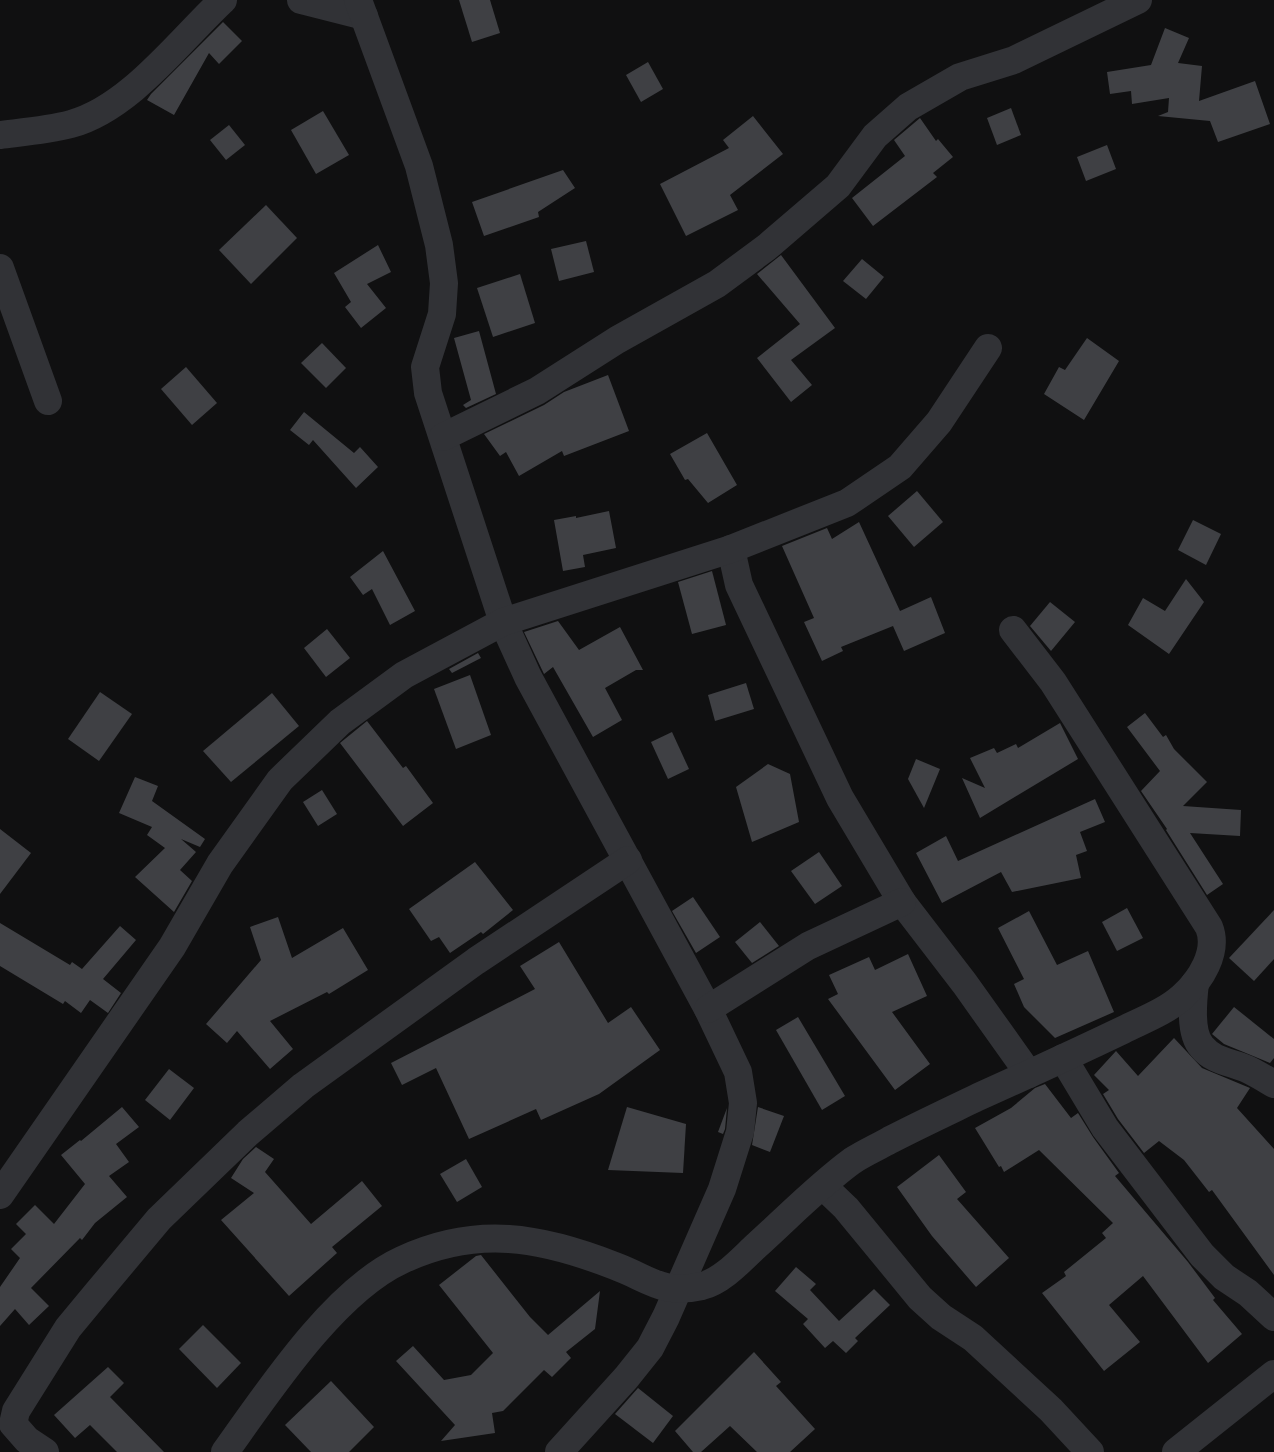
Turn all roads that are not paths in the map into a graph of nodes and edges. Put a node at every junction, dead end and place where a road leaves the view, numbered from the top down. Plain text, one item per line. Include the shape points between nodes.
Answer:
1 (301, 0) edge
2 (224, 1) edge
3 (1128, 2) edge
4 (361, 8) edge
5 (0, 135) edge
6 (0, 268) edge
7 (988, 348) dead end
8 (48, 401) dead end
9 (444, 437) junction
10 (731, 550) junction
11 (503, 622) junction
12 (1013, 630) dead end
13 (628, 860) junction
14 (902, 902) junction
15 (1195, 983) junction
16 (708, 1009) junction
17 (1063, 1058) junction
18 (1029, 1074) junction
19 (1274, 1084) edge
20 (823, 1186) junction
21 (0, 1195) edge
22 (678, 1290) junction
23 (1274, 1317) edge
24 (1274, 1374) edge
25 (45, 1452) edge
26 (225, 1452) edge
27 (559, 1452) edge
28 (1090, 1452) edge
29 (1176, 1452) edge

1 - 4 street
2 - 5 street via 169,56 119,99 96,114 72,124
3 - 9 street via 1014,60 960,77 908,107 875,136 838,186 767,247 717,284 537,390
4 - 9 street via 419,166 438,245 444,283 442,314 425,367 428,393
6 - 8 street
7 - 10 street via 939,422 900,467 847,503
9 - 11 street
10 - 11 street
10 - 14 street via 739,585 840,798
11 - 13 street via 528,677
11 - 21 street via 404,675 340,722 280,780 220,864 172,947
12 - 15 street via 1053,682 1209,927 1212,936 1209,957
13 - 16 street
13 - 25 street via 476,961 303,1086 248,1133 159,1219 68,1328 16,1411 13,1424 17,1430
14 - 16 street via 808,946
14 - 18 street
15 - 17 street via 1166,1008
15 - 19 street via 1192,1010 1201,1047 1218,1059
16 - 22 street via 738,1072 743,1103 740,1132 722,1189
17 - 18 street
17 - 23 street via 1105,1128 1202,1255
18 - 20 street via 931,1119 854,1160
20 - 22 street via 736,1265 707,1285
20 - 28 street via 846,1208 920,1298 972,1338 1051,1410
22 - 26 street via 648,1282 618,1267 567,1249 516,1238 458,1240 427,1249 372,1276 316,1330
22 - 27 street via 650,1348
24 - 29 street

